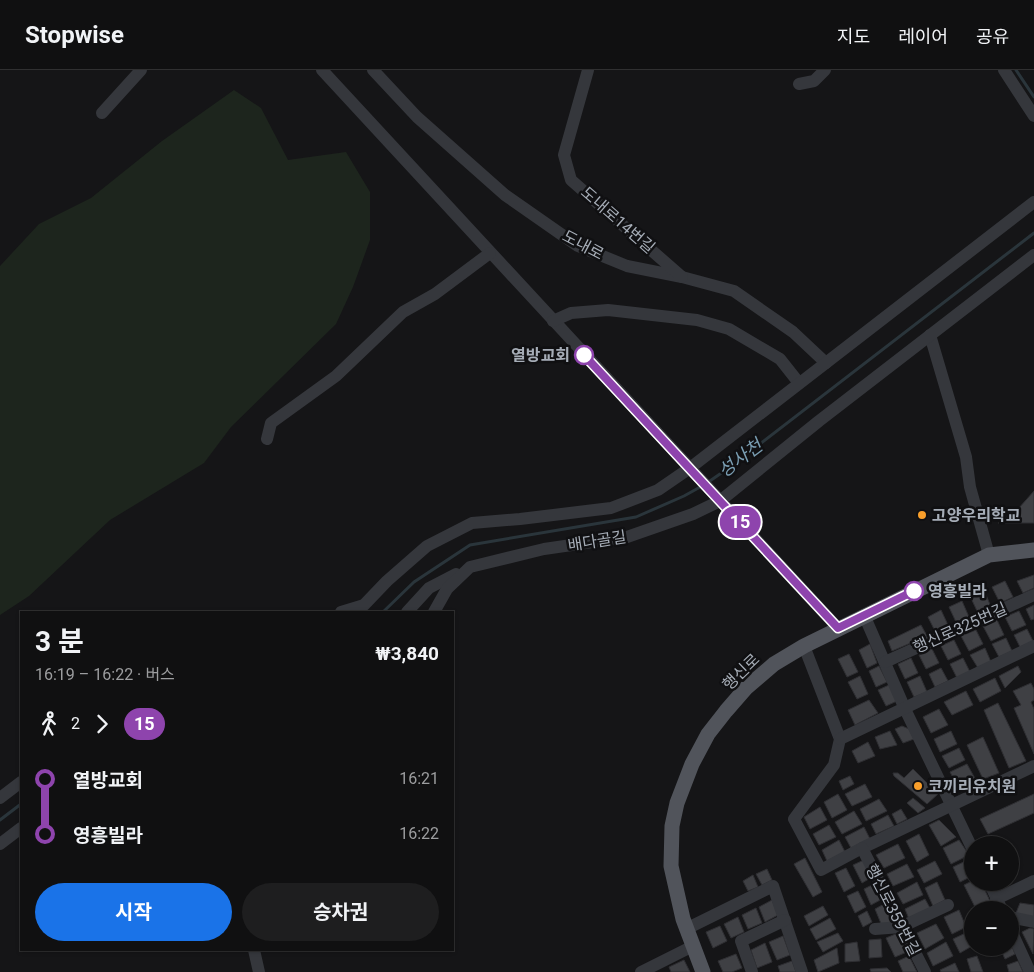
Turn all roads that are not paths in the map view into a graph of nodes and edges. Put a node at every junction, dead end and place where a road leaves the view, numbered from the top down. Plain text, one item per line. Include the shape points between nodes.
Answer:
1 (141, 70) edge
2 (322, 70) edge
3 (373, 70) edge
4 (588, 70) edge
5 (825, 70) edge
6 (1004, 70) edge
7 (799, 84) dead end
8 (102, 113) dead end
9 (1034, 116) edge
10 (1034, 202) edge
11 (490, 253) junction
12 (1034, 255) edge
13 (682, 277) junction
14 (553, 321) junction
15 (930, 334) junction
16 (826, 362) junction
17 (799, 383) junction
18 (267, 439) dead end
19 (692, 471) junction
20 (718, 498) junction
21 (1034, 550) edge
22 (988, 555) junction
23 (470, 567) junction
24 (1034, 595) edge
25 (344, 611) edge
26 (408, 611) edge
27 (435, 611) edge
28 (864, 615) junction
29 (838, 628) junction
30 (804, 646) junction
31 (1034, 646) edge
32 (885, 662) junction
33 (905, 709) junction
34 (840, 739) junction
35 (1034, 766) edge
36 (20, 783) edge
37 (5, 794) edge
38 (952, 804) junction
39 (20, 829) edge
40 (967, 836) edge
41 (0, 844) edge
42 (862, 848) junction
43 (1034, 880) edge
44 (1003, 901) edge
45 (948, 905) dead end
46 (1019, 919) edge
47 (785, 920) junction
48 (1034, 922) edge
49 (901, 927) junction
50 (686, 929) junction
51 (875, 929) dead end
52 (693, 946) junction
53 (1019, 948) edge
54 (254, 951) edge
55 (658, 968) edge
56 (259, 972) edge
57 (641, 972) edge
58 (703, 972) edge
59 (752, 972) edge
60 (802, 972) edge
61 (925, 972) edge
62 (1030, 972) edge

1 - 8 street
2 - 11 street
3 - 13 street, 도내로 via 417,117 505,195 578,246 627,266
4 - 13 street, 도내로14번길 via 564,155 571,180
5 - 7 street via 814,81
6 - 9 street
10 - 16 street
11 - 14 street
11 - 18 street via 436,294 403,312 336,376 271,423
12 - 15 street, 배다골길
13 - 16 street, 도내로 via 734,291 793,332
14 - 17 street via 570,313 608,310 697,320 729,329 780,359
14 - 19 street
15 - 20 street, 배다골길
15 - 22 street via 966,457 970,487
16 - 17 street
17 - 19 street
19 - 20 street
19 - 25 street via 658,490 611,508 472,523 427,546 364,605
20 - 23 street, 배다골길 via 693,514 627,537 544,549
20 - 29 street
21 - 22 main road, 행신로
22 - 28 main road, 행신로
23 - 26 street, 배다골길 via 428,588
23 - 27 street via 447,589
24 - 32 street, 행신로325번길
28 - 29 main road, 행신로
28 - 32 street
29 - 30 main road, 행신로
30 - 34 street
30 - 50 main road, 행신로 via 774,664 746,688 708,734 692,764 672,826 671,866
31 - 33 street
32 - 33 street
33 - 34 street
33 - 38 street
34 - 42 street via 834,765 794,819 821,870
35 - 38 street
36 - 37 street
38 - 40 street
38 - 42 street
39 - 41 street
42 - 49 street, 행신로359번길
43 - 44 street
45 - 49 street
46 - 48 street
47 - 50 street via 773,886
47 - 59 street via 741,941
47 - 60 street
49 - 51 street
49 - 61 street, 행신로359번길
50 - 52 main road, 행신로
52 - 55 street
52 - 58 main road, 행신로
53 - 62 street
54 - 56 street
55 - 57 street

